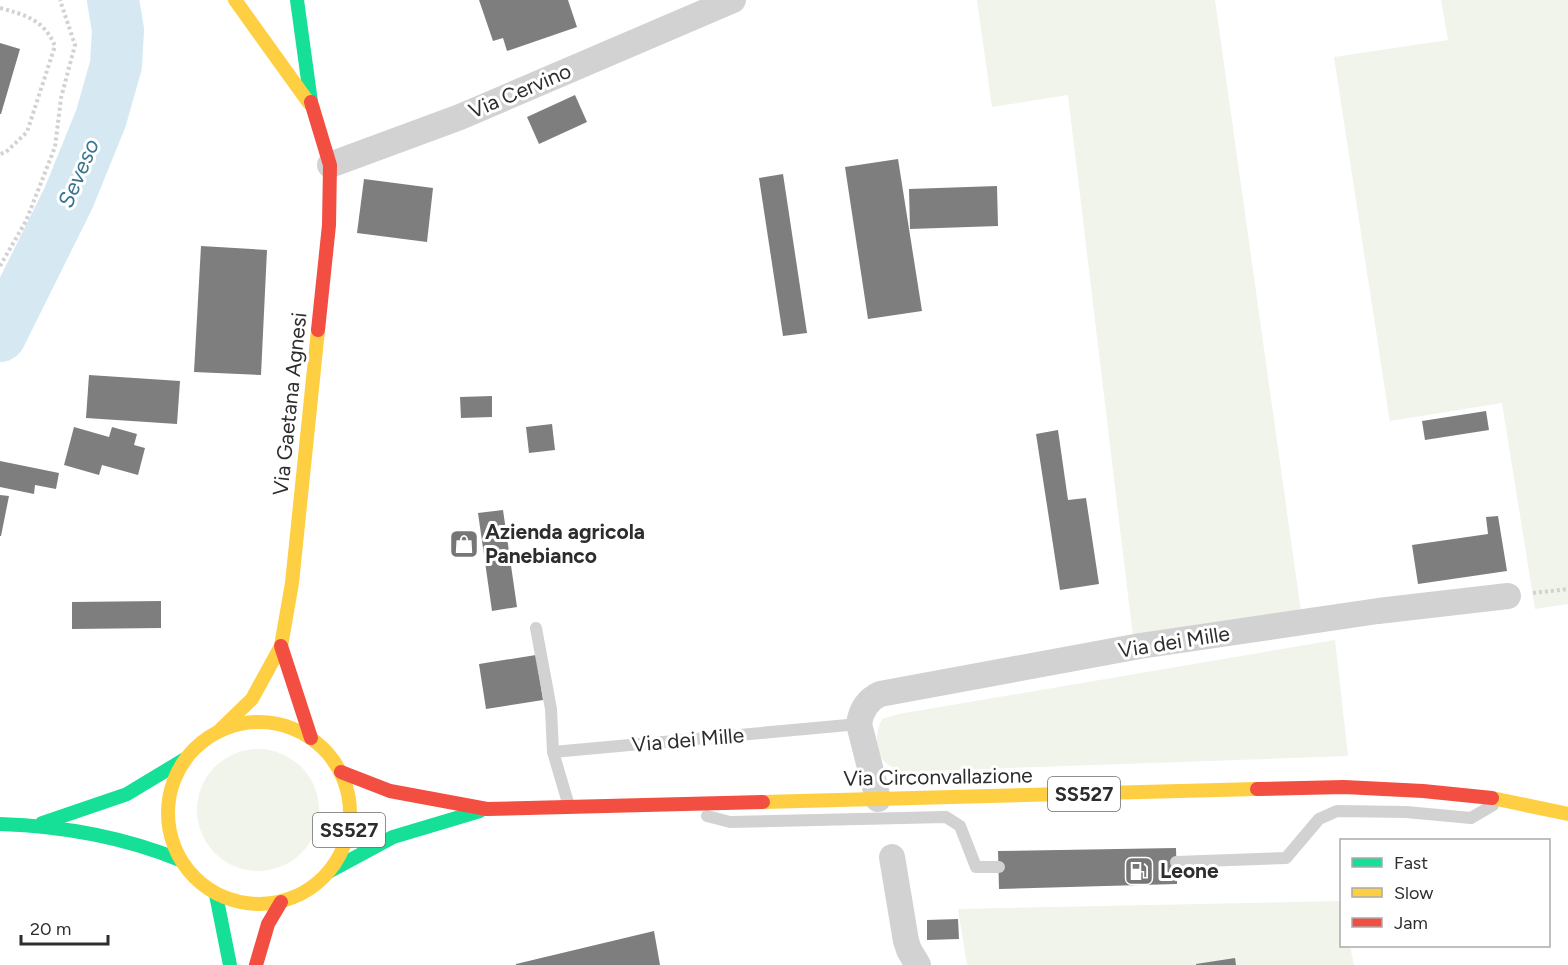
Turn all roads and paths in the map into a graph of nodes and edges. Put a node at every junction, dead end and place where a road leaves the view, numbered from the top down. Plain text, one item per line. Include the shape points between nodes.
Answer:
1 (60, 0) edge
2 (235, 0) edge
3 (297, 0) edge
4 (733, 0) edge
5 (0, 8) edge
6 (312, 107) junction
7 (0, 154) edge
8 (330, 165) junction
9 (0, 266) edge
10 (1568, 589) edge
11 (1508, 596) joint
12 (536, 628) dead end
13 (281, 646) junction
14 (859, 724) junction
15 (220, 730) junction
16 (311, 738) junction
17 (553, 752) junction
18 (185, 759) junction
19 (341, 772) junction
20 (878, 799) junction
21 (1503, 799) junction
22 (666, 804) junction
23 (569, 807) junction
24 (487, 809) junction
25 (1568, 814) edge
26 (0, 824) edge
27 (37, 824) junction
28 (892, 857) dead end
29 (180, 860) junction
30 (1176, 862) dead end
31 (999, 867) dead end
32 (330, 871) junction
33 (216, 895) junction
34 (282, 902) junction
35 (230, 965) edge
36 (256, 965) edge
37 (918, 965) edge

1 - 9 path via 75,45 61,98 56,147 27,221
2 - 6 main road
3 - 6 main road
4 - 8 street, Via Cervino via 460,117
5 - 7 path via 42,25 55,46 27,132
6 - 8 main road, Via Gaetana Agnesi
8 - 13 main road, Via Gaetana Agnesi via 320,317 292,583
10 - 11 path
11 - 14 street, Via dei Mille via 1140,646 880,694 865,706
12 - 17 lane via 551,709
13 - 15 main road, Via Gaetana Agnesi via 252,699
13 - 16 main road, Via Gaetana Agnesi
14 - 17 lane, Via dei Mille
14 - 20 street
15 - 16 main road, SS527 via 249,722 279,724
15 - 18 main road, SS527
16 - 19 main road, SS527
17 - 23 lane
18 - 27 main road, SS527 via 127,794
18 - 29 main road, SS527 via 170,791 167,809 172,844
19 - 24 main road, Via Circonvallazione / SS527 via 390,791
19 - 32 main road, SS527 via 350,797 350,823 344,849
20 - 21 main road, Via Circonvallazione / SS527 via 1344,788
20 - 22 main road, Via Circonvallazione / SS527
21 - 25 main road, Via Circonvallazione / SS527
21 - 30 lane via 1471,818 1337,811 1319,819 1286,858
22 - 23 main road, Via Circonvallazione / SS527
22 - 31 lane via 730,822 946,817 960,826 976,867
23 - 24 main road, Via Circonvallazione / SS527
24 - 32 main road, Via Circonvallazione / SS527 via 393,837
26 - 27 main road, SS527
27 - 29 main road, SS527 via 106,835
28 - 37 street via 906,941
29 - 33 main road, SS527 via 195,879
32 - 34 main road, SS527 via 309,890
33 - 34 main road, SS527 via 248,904
33 - 35 main road
34 - 36 main road via 268,924

